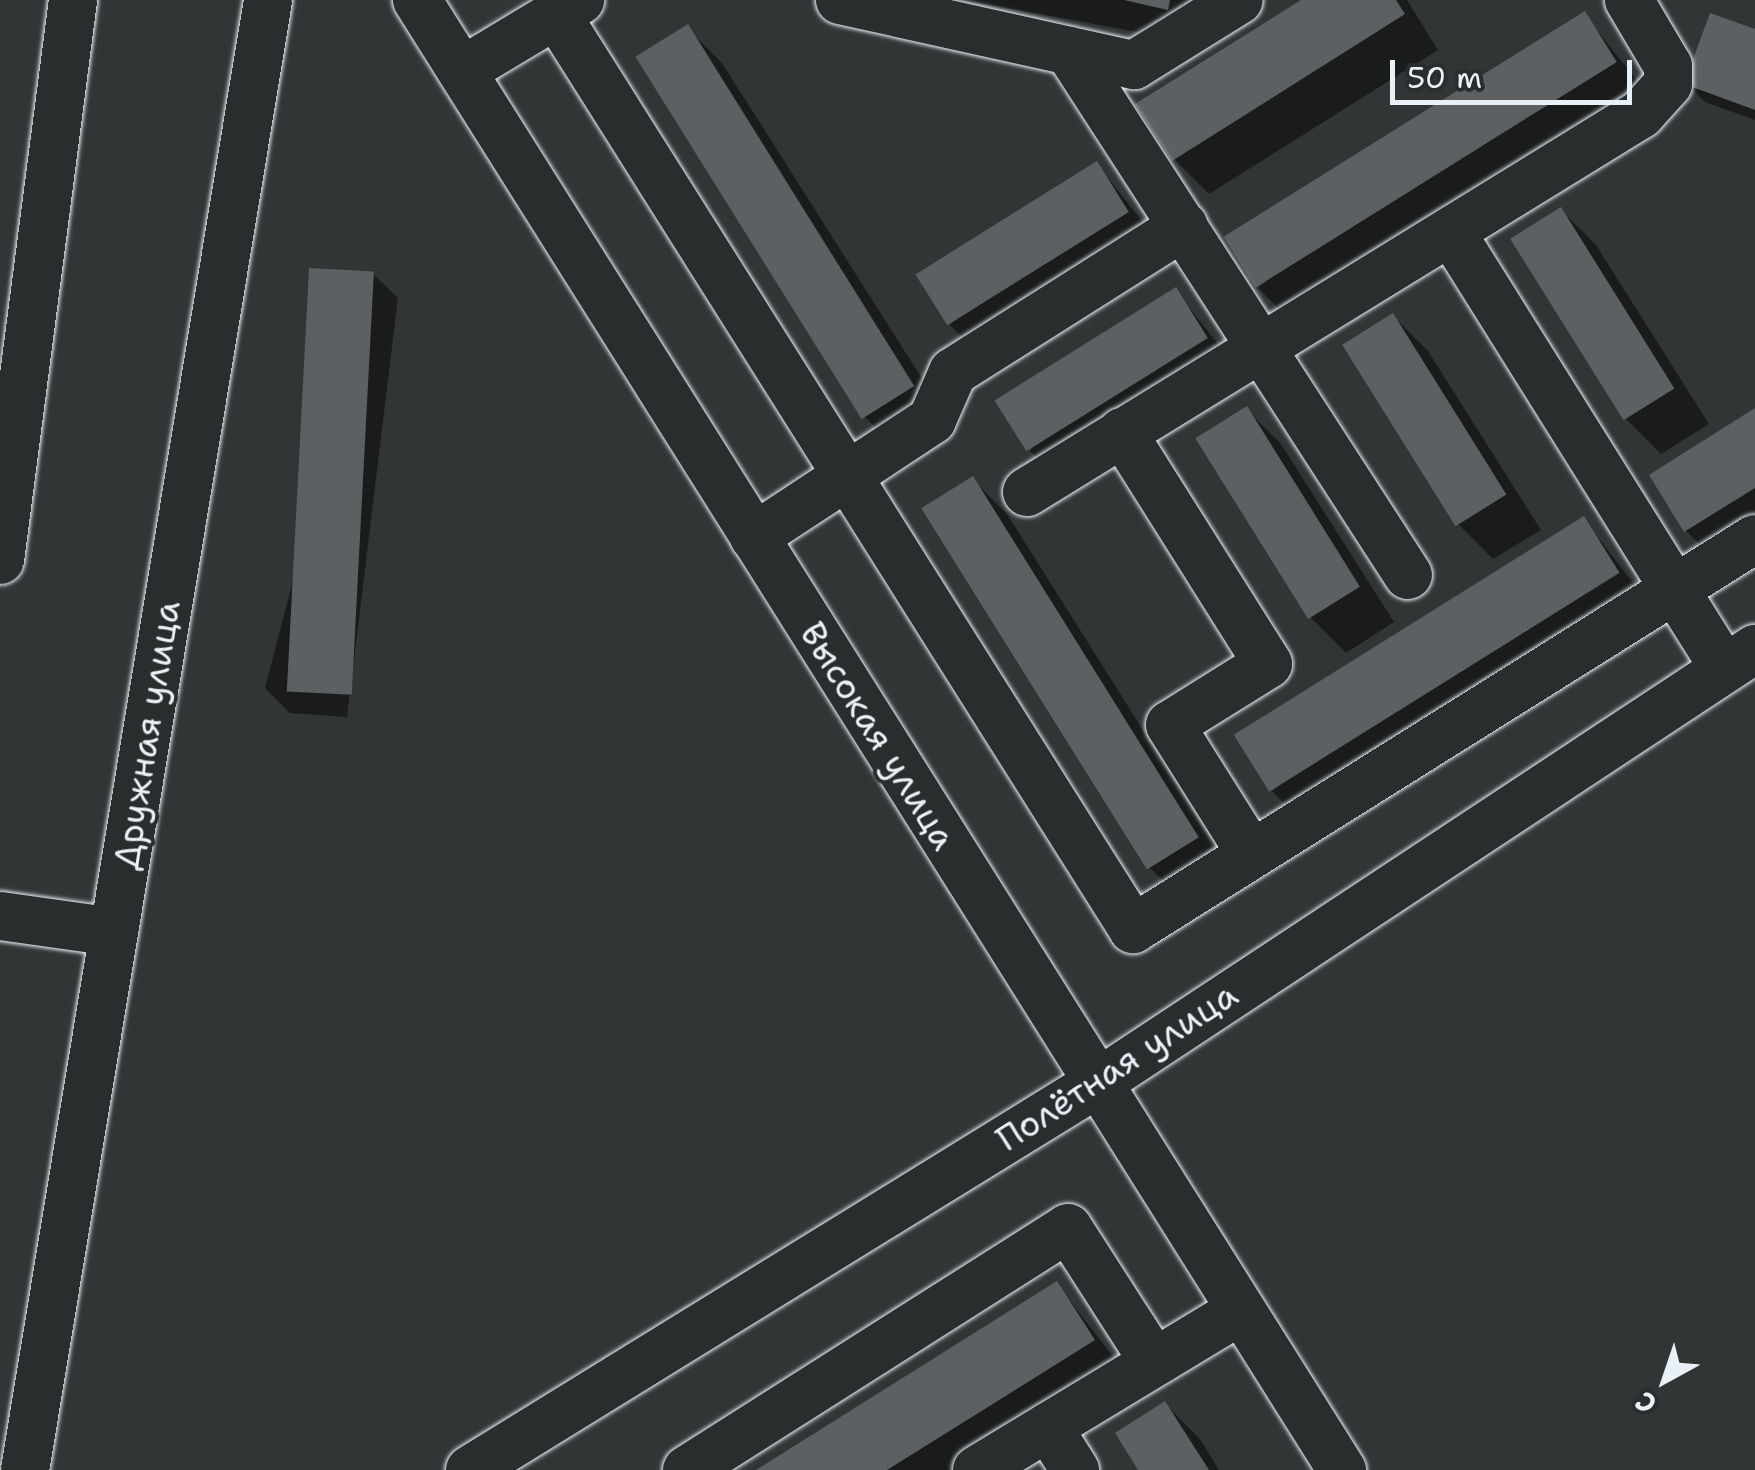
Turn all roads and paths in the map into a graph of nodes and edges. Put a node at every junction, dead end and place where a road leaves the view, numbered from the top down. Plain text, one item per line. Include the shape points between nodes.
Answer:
1 (73, 0) edge
2 (268, 0) edge
3 (417, 0) edge
4 (840, 0) edge
5 (1239, 0) edge
6 (1629, 0) edge
7 (568, 7) edge
8 (1070, 51) junction
9 (462, 71) junction
10 (1184, 226) junction
11 (1452, 232) junction
12 (1261, 348) junction
13 (1122, 432) junction
14 (846, 478) junction
15 (1027, 492) dead end
16 (754, 537) junction
17 (1755, 539) edge
18 (0, 560) edge
19 (1408, 575) dead end
20 (1678, 586) junction
21 (1740, 658) edge
22 (1250, 852) junction
23 (0, 916) edge
24 (114, 932) junction
25 (1096, 1084) junction
26 (1240, 1310) junction
27 (1154, 1362) junction
28 (1048, 1427) junction
29 (481, 1467) edge
30 (26, 1470) edge
31 (686, 1470) edge
32 (977, 1470) edge
33 (1075, 1470) edge
34 (1342, 1470) edge

1 - 18 street
2 - 24 street, Дружная улица
3 - 9 street, Высокая улица
4 - 8 street
5 - 8 street via 1134,66
6 - 11 street via 1668,66 1659,99
7 - 9 street
7 - 14 street
8 - 10 street
9 - 16 street, Высокая улица
10 - 12 street
10 - 14 street via 953,372 932,420
11 - 12 street
11 - 20 street
12 - 13 street
12 - 19 street
13 - 15 street
13 - 22 street via 1268,664 1170,725
14 - 16 street
14 - 22 street via 1133,929
16 - 25 street, Высокая улица
17 - 20 street
20 - 21 street
20 - 22 street
21 - 25 street, Полётная улица
23 - 24 street
24 - 30 street, Дружная улица
25 - 26 street, Высокая улица
25 - 29 street, Полётная улица
26 - 27 street
26 - 34 street, Высокая улица
27 - 28 street
27 - 31 street via 1068,1228
28 - 32 street
28 - 33 street

